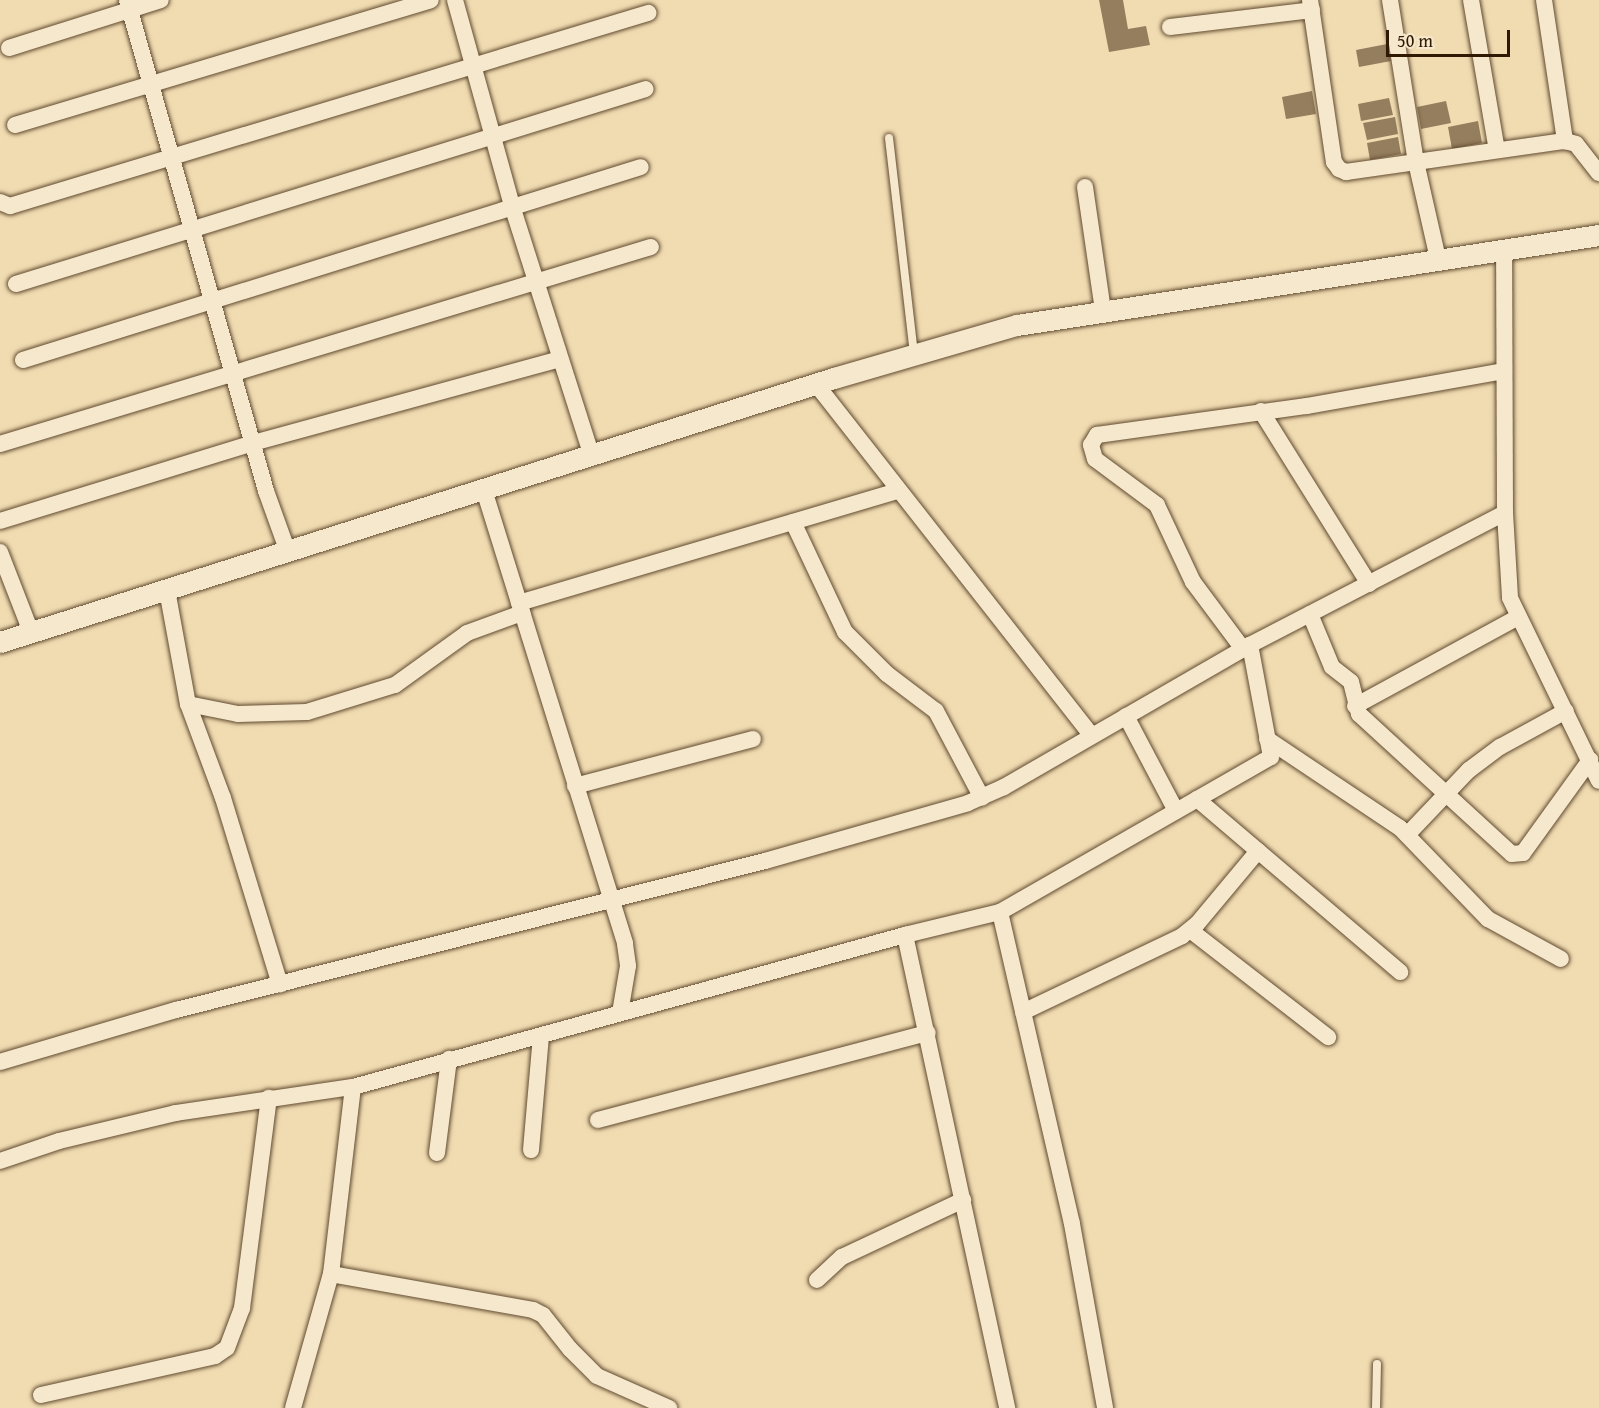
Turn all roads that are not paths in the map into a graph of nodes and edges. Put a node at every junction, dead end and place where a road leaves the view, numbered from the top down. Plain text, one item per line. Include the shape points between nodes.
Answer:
1 (161, 0) edge
2 (431, 0) edge
3 (455, 0) edge
4 (1390, 0) edge
5 (1471, 0) edge
6 (1544, 0) edge
7 (129, 5) edge
8 (1311, 5) edge
9 (648, 14) dead end
10 (1170, 27) dead end
11 (9, 48) dead end
12 (472, 63) junction
13 (152, 84) junction
14 (646, 89) dead end
15 (15, 125) dead end
16 (493, 136) junction
17 (889, 138) dead end
18 (1565, 141) junction
19 (1497, 150) junction
20 (172, 155) junction
21 (1416, 162) junction
22 (641, 167) dead end
23 (1599, 173) edge
24 (1086, 187) dead end
25 (0, 202) edge
26 (513, 209) junction
27 (195, 230) junction
28 (1599, 235) edge
29 (651, 247) dead end
30 (1504, 249) junction
31 (1438, 259) junction
32 (536, 282) junction
33 (16, 284) dead end
34 (215, 300) junction
35 (1103, 311) junction
36 (914, 355) junction
37 (560, 358) junction
38 (23, 360) dead end
39 (1504, 371) junction
40 (235, 373) junction
41 (816, 384) junction
42 (1261, 411) junction
43 (254, 443) junction
44 (0, 444) edge
45 (591, 456) junction
46 (484, 490) junction
47 (897, 491) junction
48 (1505, 513) junction
49 (0, 521) edge
50 (793, 522) junction
51 (0, 552) edge
52 (288, 552) junction
53 (1369, 584) junction
54 (167, 590) junction
55 (520, 608) junction
56 (1310, 614) junction
57 (1518, 617) junction
58 (31, 632) junction
59 (0, 642) edge
60 (1246, 647) junction
61 (188, 704) junction
62 (1355, 706) junction
63 (1566, 711) junction
64 (1126, 716) junction
65 (1092, 736) junction
66 (753, 739) dead end
67 (1267, 739) junction
68 (1590, 760) junction
69 (1599, 781) edge
70 (575, 786) junction
71 (1445, 793) junction
72 (982, 798) junction
73 (1197, 799) junction
74 (1176, 811) junction
75 (1407, 835) junction
76 (1258, 851) junction
77 (610, 902) junction
78 (1000, 912) junction
79 (1190, 930) junction
80 (905, 934) junction
81 (1561, 958) dead end
82 (1400, 972) dead end
83 (280, 985) junction
84 (1023, 1012) junction
85 (620, 1013) junction
86 (928, 1033) junction
87 (541, 1035) junction
88 (1328, 1037) dead end
89 (449, 1059) junction
90 (0, 1062) edge
91 (353, 1087) junction
92 (269, 1098) junction
93 (598, 1120) dead end
94 (531, 1150) dead end
95 (436, 1154) dead end
96 (0, 1161) edge
97 (963, 1200) junction
98 (331, 1274) junction
99 (817, 1280) dead end
100 (1377, 1364) dead end
101 (41, 1395) dead end
102 (1104, 1400) edge
103 (292, 1408) edge
104 (669, 1408) edge
105 (1007, 1408) edge
106 (1376, 1408) edge

1 - 7 street
2 - 13 street
3 - 12 street
4 - 21 street
5 - 19 street
6 - 18 street
7 - 11 street
7 - 13 street
8 - 10 street
8 - 21 street via 1334,162 1346,172
9 - 12 street
12 - 16 street
12 - 20 street
13 - 15 street
13 - 20 street
14 - 16 street
16 - 26 street
16 - 27 street
17 - 36 lane
18 - 19 street
18 - 23 street via 1576,144
19 - 21 street
20 - 25 street via 10,206
20 - 27 street
21 - 31 street
22 - 26 street
24 - 35 street
26 - 32 street
26 - 34 street
27 - 33 street
27 - 34 street
28 - 30 street
29 - 32 street
30 - 31 street
30 - 39 street
31 - 35 street
32 - 37 street
32 - 40 street
34 - 38 street
34 - 40 street
35 - 36 street via 1017,325
36 - 41 street
37 - 43 street
37 - 45 street
39 - 42 street
39 - 48 street
40 - 43 street
40 - 44 street
41 - 45 street
41 - 47 street
42 - 53 street
42 - 60 street via 1102,432 1091,445 1100,465 1157,505 1193,582
43 - 49 street
43 - 52 street
45 - 46 street
46 - 52 street
46 - 55 street
47 - 50 street
47 - 65 street
48 - 53 street
48 - 57 street via 1509,587
50 - 55 street
50 - 72 street via 845,632 887,674 936,711
51 - 58 street
52 - 54 street
53 - 56 street
54 - 58 street
54 - 61 street
55 - 61 street via 466,633 395,685 328,706 298,713 248,715
55 - 70 street
56 - 60 street
56 - 62 street via 1332,667 1351,682
57 - 62 street
57 - 63 street
58 - 59 street
60 - 64 street
60 - 67 street
61 - 83 street via 223,798
62 - 71 street
63 - 68 street
63 - 71 street via 1500,747
64 - 65 street
64 - 74 street
65 - 72 street
66 - 70 street
67 - 73 street via 1271,757
67 - 75 street
68 - 69 street
68 - 71 street via 1518,855
70 - 77 street
71 - 75 street
72 - 77 street
73 - 74 street
73 - 76 street
74 - 78 street
75 - 81 street via 1488,919
76 - 79 street
76 - 82 street
77 - 83 street
77 - 85 street via 628,956
78 - 80 street
78 - 84 street
79 - 84 street
79 - 88 street
80 - 85 street
80 - 86 street
83 - 90 street via 176,1010
84 - 102 street via 1072,1224
85 - 87 street
86 - 93 street
86 - 97 street
87 - 89 street
87 - 94 street
89 - 91 street
89 - 95 street
91 - 92 street
91 - 98 street
92 - 96 street via 115,1126
92 - 101 street via 242,1308 227,1348 215,1356
97 - 99 street via 842,1257
97 - 105 street
98 - 103 street
98 - 104 street via 532,1310 543,1315 597,1376
100 - 106 lane

